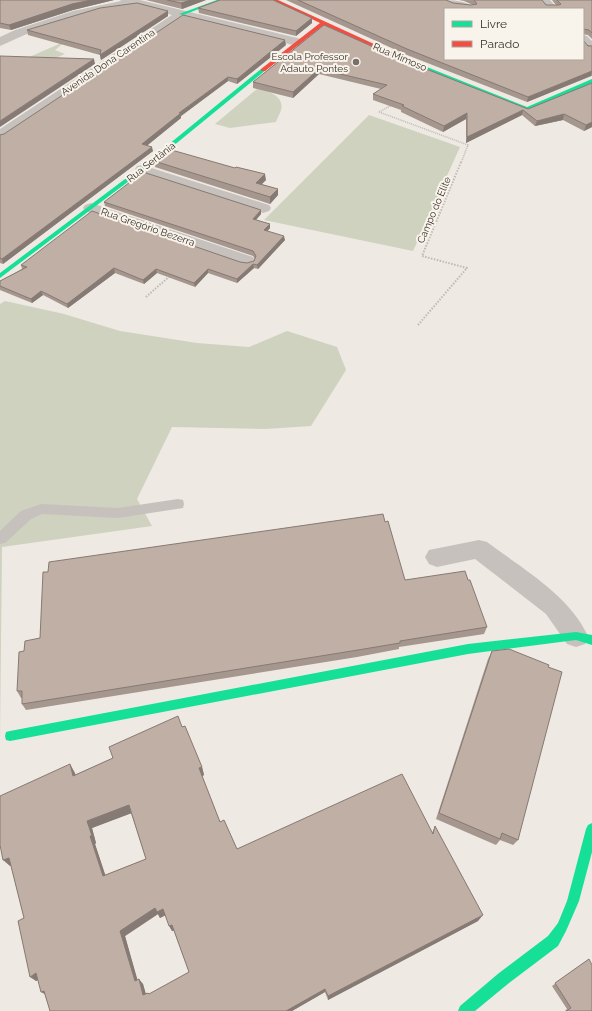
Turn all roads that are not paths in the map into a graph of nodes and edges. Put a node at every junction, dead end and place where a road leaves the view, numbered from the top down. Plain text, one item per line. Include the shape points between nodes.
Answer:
1 (126, 0) edge
2 (222, 0) edge
3 (274, 0) edge
4 (447, 0) edge
5 (544, 0) edge
6 (138, 3) junction
7 (467, 8) edge
8 (551, 8) edge
9 (181, 14) junction
10 (323, 23) junction
11 (584, 40) edge
12 (1, 41) edge
13 (297, 42) junction
14 (592, 47) edge
15 (592, 81) edge
16 (0, 135) edge
17 (142, 169) junction
18 (91, 208) junction
19 (262, 208) dead end
20 (247, 261) edge
21 (0, 276) edge
22 (178, 504) dead end
23 (0, 539) edge
24 (437, 558) dead end
25 (584, 638) edge
26 (10, 736) dead end
27 (592, 829) edge
28 (465, 1011) edge

1 - 6 street
2 - 9 street, Avenida Dona Carentina
3 - 10 street, Rua Mimoso
4 - 7 street
5 - 8 street
6 - 9 street
6 - 12 street via 93,8
9 - 13 street
9 - 16 street, Avenida Dona Carentina
10 - 13 street, Rua Sertânia
10 - 15 street, Rua Mimoso via 402,59 527,109
11 - 14 street
13 - 17 street, Rua Sertânia
17 - 18 street, Rua Sertânia
17 - 19 street
18 - 20 street, Rua Gregório Bezerra
18 - 21 street, Rua Sertânia
22 - 23 lane via 118,514 41,509 26,515
24 - 25 street via 479,549 555,607
25 - 26 street via 468,649
27 - 28 street via 572,901 562,927 553,941

